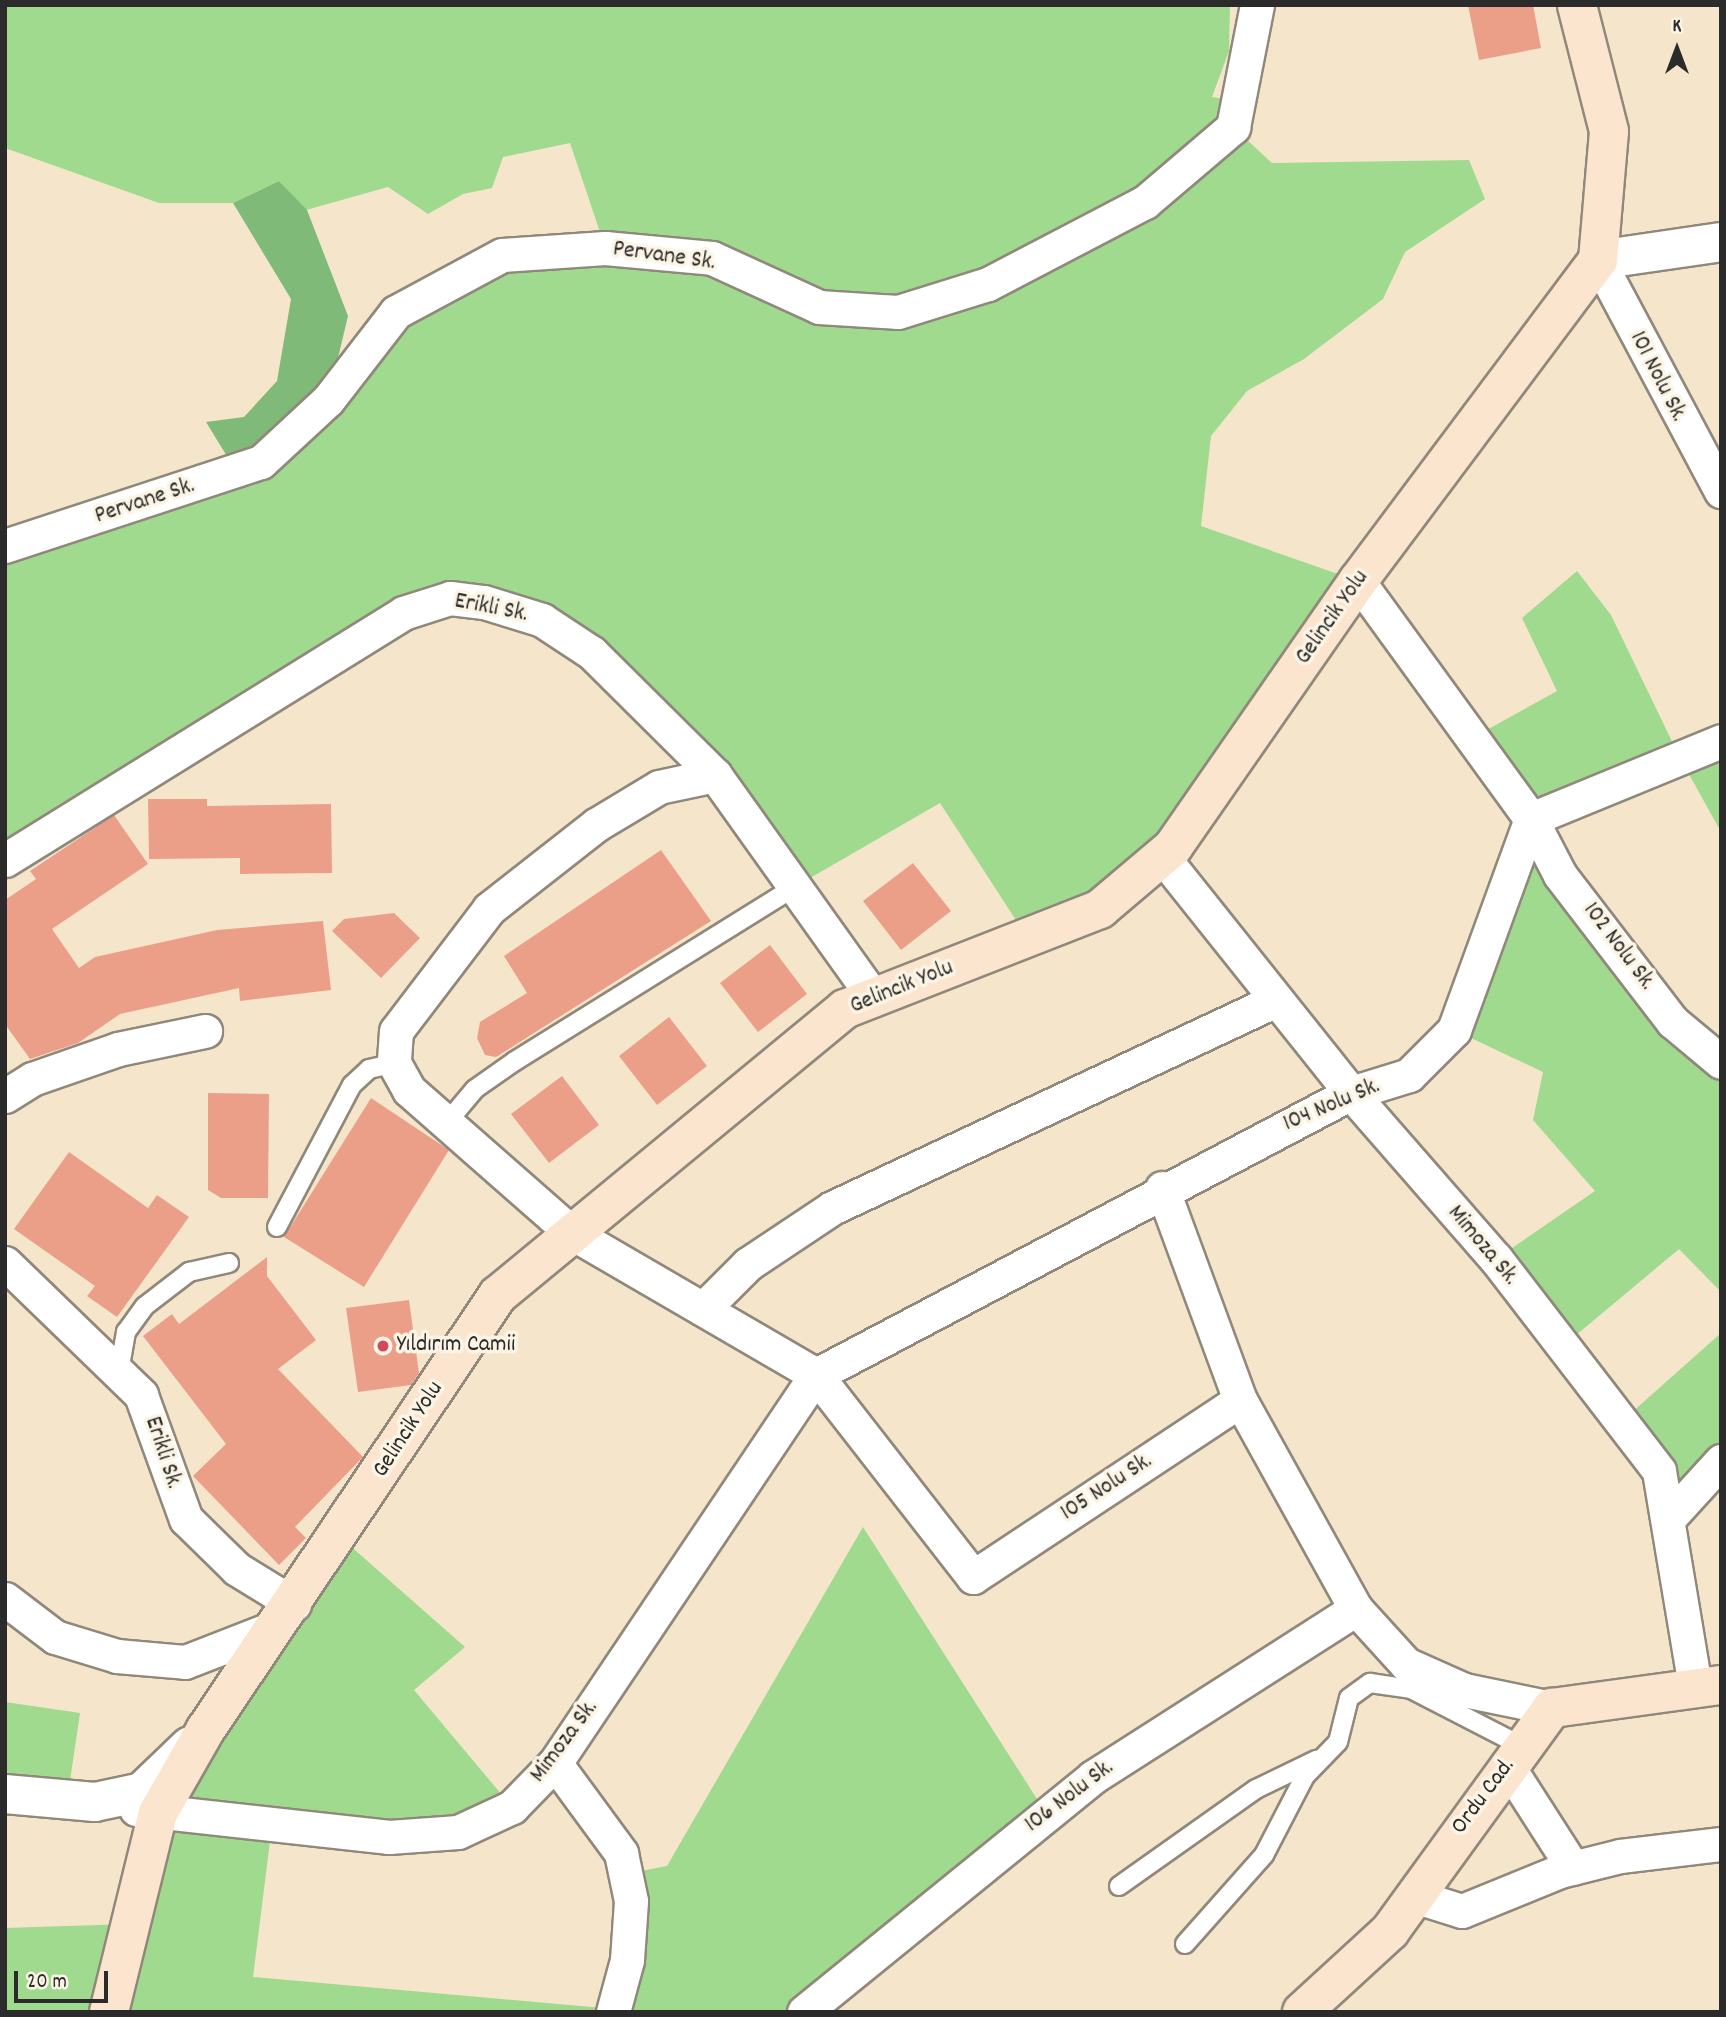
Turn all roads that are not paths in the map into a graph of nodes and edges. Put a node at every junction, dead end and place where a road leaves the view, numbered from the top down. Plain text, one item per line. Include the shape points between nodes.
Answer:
1 (1257, 5) edge
2 (1577, 5) edge
3 (1721, 242) edge
4 (1598, 260) junction
5 (1721, 491) edge
6 (5, 546) edge
7 (1358, 580) junction
8 (1721, 741) edge
9 (715, 775) junction
10 (1531, 819) junction
11 (1162, 856) junction
12 (5, 860) edge
13 (798, 885) junction
14 (874, 998) junction
15 (1276, 1000) junction
16 (205, 1031) dead end
17 (1721, 1062) edge
18 (394, 1063) junction
19 (1351, 1093) junction
20 (5, 1096) edge
21 (449, 1120) junction
22 (1162, 1188) junction
23 (277, 1227) dead end
24 (572, 1233) junction
25 (5, 1263) edge
26 (229, 1263) dead end
27 (703, 1309) junction
28 (119, 1372) junction
29 (816, 1375) junction
30 (1240, 1400) junction
31 (1721, 1461) edge
32 (1668, 1518) junction
33 (5, 1599) edge
34 (1356, 1609) junction
35 (285, 1615) junction
36 (1708, 1686) edge
37 (1552, 1708) junction
38 (206, 1729) junction
39 (1327, 1755) junction
40 (1515, 1756) junction
41 (555, 1763) junction
42 (5, 1794) edge
43 (96, 1802) junction
44 (158, 1813) junction
45 (1721, 1844) edge
46 (1573, 1868) junction
47 (1119, 1886) dead end
48 (1414, 1896) junction
49 (1185, 1944) dead end
50 (815, 2008) edge
51 (109, 2012) edge
52 (613, 2012) edge
53 (1302, 2012) edge

1 - 6 street, Pervane Sk. via 1233,127 1145,202 988,284 898,312 819,307 712,258 605,248 502,256 396,312 328,400 261,462
2 - 4 main road via 1609,131
3 - 4 street
4 - 5 street, 101 Nolu Sk.
4 - 7 main road, Gelincik Yolu
7 - 10 street
7 - 11 main road, Gelincik Yolu
8 - 10 street
9 - 12 street, Erikli Sk. via 592,653 552,626 450,598 402,613
9 - 13 street, Erikli Sk.
9 - 18 street via 659,787 596,825 489,909 396,1031
10 - 17 street, 102 Nolu Sk. via 1560,875 1673,1022
10 - 19 street, 104 Nolu Sk. via 1454,1030 1409,1075
11 - 14 main road, Gelincik Yolu via 1100,909
11 - 15 street, Mimoza Sk.
13 - 14 street, Erikli Sk.
13 - 21 lane via 515,1061 475,1090
14 - 24 main road, Gelincik Yolu via 845,1009
15 - 19 street, Mimoza Sk.
15 - 27 street via 832,1208 748,1264
16 - 20 street via 118,1049 32,1079
18 - 21 street via 409,1090
18 - 23 lane via 369,1069 352,1085
19 - 22 street, 104 Nolu Sk.
19 - 32 street, Mimoza Sk. via 1496,1259 1659,1471
21 - 24 street
22 - 29 street, 104 Nolu Sk.
22 - 30 street
24 - 27 street
24 - 35 main road, Gelincik Yolu via 498,1295
25 - 28 street, Erikli Sk.
26 - 28 lane via 189,1272 145,1306 126,1332
27 - 29 street
28 - 35 street, Erikli Sk. via 141,1395 157,1429 186,1518
29 - 30 street, 105 Nolu Sk. via 973,1577
29 - 41 street, Mimoza Sk.
30 - 34 street
31 - 32 street
32 - 36 street, Mimoza Sk.
33 - 35 street via 55,1637 117,1657 185,1662
34 - 37 street via 1406,1664 1464,1690
34 - 50 street, 106 Nolu Sk. via 1093,1777
35 - 38 main road, Gelincik Yolu
36 - 37 main road
37 - 40 main road, Ordu Cad.
38 - 43 street via 142,1792
38 - 44 main road, Gelincik Yolu
39 - 40 lane via 1338,1742 1349,1698 1370,1683 1411,1689
39 - 47 lane via 1256,1789
39 - 49 lane via 1305,1776 1264,1854
40 - 46 street
40 - 48 main road, Ordu Cad.
41 - 44 street, Mimoza Sk. via 512,1808 457,1832 388,1837
41 - 52 street via 621,1853 631,1900 628,1948
42 - 43 street
43 - 44 street, Mimoza Sk.
44 - 51 main road, Gelincik Yolu
45 - 46 street
46 - 48 street via 1462,1911
48 - 53 main road, Ordu Cad. via 1390,1931

